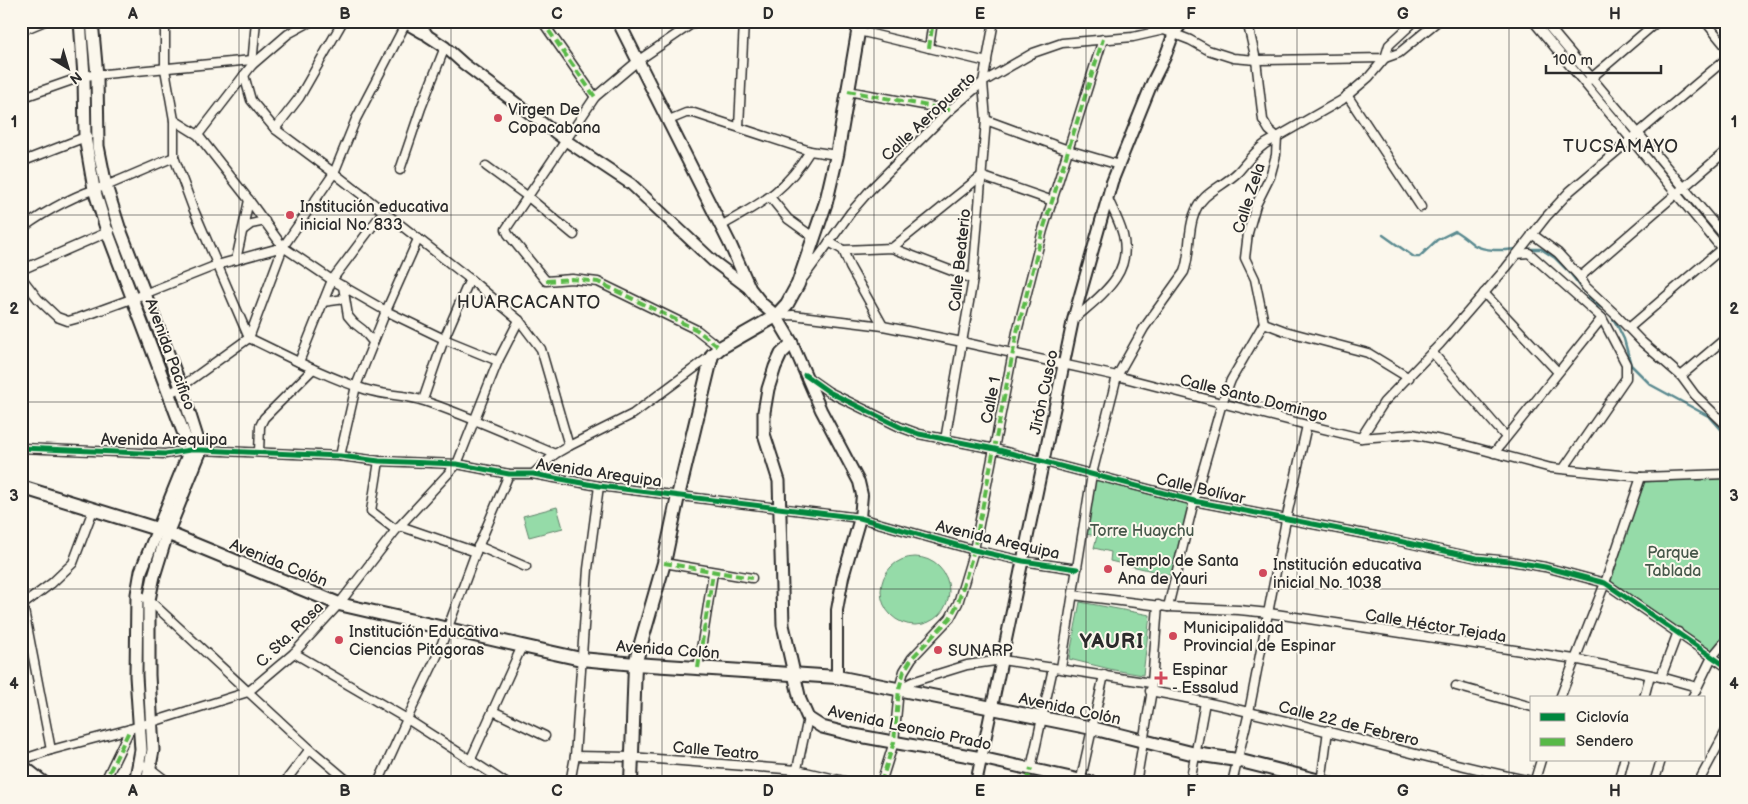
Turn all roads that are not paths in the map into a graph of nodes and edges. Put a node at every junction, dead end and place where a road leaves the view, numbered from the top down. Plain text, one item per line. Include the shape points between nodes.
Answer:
1 (45, 21) edge
2 (80, 21) edge
3 (92, 21) edge
4 (165, 21) edge
5 (256, 21) edge
6 (312, 21) edge
7 (342, 21) edge
8 (417, 21) edge
9 (542, 21) edge
10 (618, 21) edge
11 (744, 21) edge
12 (934, 21) edge
13 (994, 21) edge
14 (1163, 21) edge
15 (1184, 21) edge
16 (1247, 21) edge
17 (1415, 21) edge
18 (1438, 21) edge
19 (1545, 21) edge
20 (1658, 21) edge
21 (1705, 21) edge
22 (404, 22) edge
23 (691, 23) edge
24 (1535, 24) edge
25 (860, 26) edge
26 (1164, 30) junction
27 (21, 31) edge
28 (1174, 33) junction
29 (428, 36) junction
30 (1103, 40) junction
31 (445, 47) junction
32 (930, 48) junction
33 (1727, 48) edge
34 (1385, 58) junction
35 (1727, 58) edge
36 (638, 60) junction
37 (1256, 60) junction
38 (252, 62) junction
39 (987, 62) junction
40 (165, 69) junction
41 (244, 75) junction
42 (84, 76) junction
43 (96, 76) junction
44 (1592, 78) junction
45 (983, 82) junction
46 (1585, 84) junction
47 (848, 91) junction
48 (1347, 96) junction
49 (595, 97) junction
50 (21, 98) edge
51 (950, 110) junction
52 (174, 120) junction
53 (669, 120) junction
54 (986, 120) junction
55 (739, 127) junction
56 (275, 129) junction
57 (97, 133) junction
58 (1637, 133) junction
59 (198, 135) junction
60 (85, 136) junction
61 (1278, 137) junction
62 (1630, 139) junction
63 (565, 140) junction
64 (1068, 150) junction
65 (1727, 150) edge
66 (810, 151) junction
67 (836, 155) junction
68 (174, 157) junction
69 (21, 162) edge
70 (1119, 165) junction
71 (486, 166) dead end
72 (400, 170) dead end
73 (334, 173) junction
74 (981, 176) junction
75 (106, 186) junction
76 (94, 189) junction
77 (1679, 190) junction
78 (527, 196) junction
79 (770, 197) junction
80 (1108, 199) junction
81 (249, 200) junction
82 (1053, 201) junction
83 (1421, 207) dead end
84 (383, 212) junction
85 (264, 221) junction
86 (721, 226) junction
87 (119, 227) junction
88 (21, 229) edge
89 (243, 230) junction
90 (107, 231) junction
91 (1532, 234) junction
92 (574, 236) dead end
93 (813, 237) junction
94 (418, 239) junction
95 (1727, 239) edge
96 (830, 242) junction
97 (1724, 246) edge
98 (283, 247) junction
99 (892, 248) junction
100 (843, 250) junction
101 (1517, 253) junction
102 (1727, 255) edge
103 (236, 260) junction
104 (217, 265) junction
105 (21, 270) edge
106 (21, 277) edge
107 (1580, 277) junction
108 (470, 279) junction
109 (974, 279) junction
110 (332, 280) junction
111 (798, 284) junction
112 (343, 286) junction
113 (750, 289) junction
114 (1484, 293) junction
115 (139, 296) junction
116 (345, 299) junction
117 (323, 302) junction
118 (386, 311) junction
119 (776, 316) junction
120 (1602, 318) junction
121 (519, 320) junction
122 (1074, 320) junction
123 (1264, 323) junction
124 (883, 326) junction
125 (1629, 328) junction
126 (1727, 337) edge
127 (249, 338) junction
128 (444, 339) junction
129 (373, 342) junction
130 (962, 342) junction
131 (792, 343) junction
132 (716, 352) junction
133 (1432, 352) junction
134 (1013, 353) junction
135 (498, 361) junction
136 (299, 362) junction
137 (1064, 364) junction
138 (313, 369) junction
139 (1558, 372) junction
140 (805, 375) junction
141 (1117, 376) junction
142 (1680, 376) junction
143 (1409, 378) junction
144 (356, 386) junction
145 (181, 387) junction
146 (168, 394) junction
147 (423, 400) junction
148 (1222, 403) junction
149 (474, 420) junction
150 (1307, 426) junction
151 (1727, 426) edge
152 (1506, 437) junction
153 (1362, 438) junction
154 (945, 440) junction
155 (569, 446) junction
156 (21, 448) edge
157 (995, 449) junction
158 (195, 450) junction
159 (259, 452) junction
160 (1494, 453) junction
161 (555, 454) junction
162 (340, 456) junction
163 (379, 461) junction
164 (1044, 462) junction
165 (457, 464) junction
166 (1564, 468) junction
167 (509, 474) junction
168 (533, 474) junction
169 (1092, 474) junction
170 (1727, 474) edge
171 (1641, 477) junction
172 (599, 486) junction
173 (21, 487) edge
174 (678, 496) junction
175 (1194, 502) junction
176 (780, 509) junction
177 (93, 510) junction
178 (860, 518) junction
179 (1286, 520) junction
180 (398, 528) junction
181 (162, 531) junction
182 (477, 549) junction
183 (974, 550) junction
184 (1023, 561) junction
185 (664, 563) junction
186 (526, 567) dead end
187 (1077, 569) junction
188 (713, 572) junction
189 (752, 578) dead end
190 (1605, 583) junction
191 (137, 594) junction
192 (1073, 595) junction
193 (149, 600) junction
194 (339, 604) junction
195 (1158, 605) junction
196 (22, 606) edge
197 (1168, 607) junction
198 (1269, 613) junction
199 (447, 628) junction
200 (1678, 632) junction
201 (1727, 639) edge
202 (522, 646) junction
203 (294, 653) junction
204 (1712, 657) junction
205 (581, 658) junction
206 (1002, 660) junction
207 (1574, 660) junction
208 (635, 664) junction
209 (1727, 666) edge
210 (698, 668) junction
211 (1057, 668) junction
212 (795, 674) junction
213 (149, 675) junction
214 (1104, 675) junction
215 (136, 676) junction
216 (1650, 676) junction
217 (837, 677) junction
218 (1661, 677) junction
219 (1456, 686) dead end
220 (1151, 687) junction
221 (1697, 687) junction
222 (899, 689) junction
223 (248, 692) junction
224 (1561, 696) edge
225 (1645, 696) edge
226 (1693, 696) edge
227 (1205, 702) junction
228 (1530, 706) edge
229 (992, 709) junction
230 (493, 711) junction
231 (1249, 712) junction
232 (808, 718) junction
233 (1042, 718) junction
234 (407, 719) junction
235 (152, 722) junction
236 (135, 728) junction
237 (1092, 728) junction
238 (1328, 730) junction
239 (1727, 730) edge
240 (545, 736) dead end
241 (1143, 741) junction
242 (894, 742) junction
243 (310, 749) junction
244 (51, 750) junction
245 (1195, 754) junction
246 (574, 756) junction
247 (632, 757) junction
248 (981, 758) junction
249 (21, 760) edge
250 (1237, 760) junction
251 (470, 761) junction
252 (1541, 762) edge
253 (1623, 762) edge
254 (1660, 762) edge
255 (21, 764) edge
256 (139, 764) junction
257 (1031, 768) junction
258 (151, 769) junction
259 (797, 770) junction
260 (1081, 781) edge
261 (1323, 782) edge
262 (1537, 782) edge
263 (45, 783) edge
264 (104, 783) edge
265 (135, 783) edge
266 (148, 783) edge
267 (169, 783) edge
268 (284, 783) edge
269 (350, 783) edge
270 (378, 783) edge
271 (506, 783) edge
272 (570, 783) edge
273 (631, 783) edge
274 (794, 783) edge
275 (853, 783) edge
276 (881, 783) edge
277 (976, 783) edge
278 (1093, 783) edge
279 (1136, 783) edge
280 (1190, 783) edge
281 (1232, 783) edge
282 (1618, 783) edge
283 (1654, 783) edge
284 (1698, 783) edge

1 - 27 street
2 - 42 main road, Avenida Pacifico
3 - 43 main road, Avenida Pacifico
4 - 40 street
5 - 38 street
6 - 38 street via 288,34
7 - 56 street via 299,98
8 - 29 street
9 - 49 street
10 - 36 main road
11 - 55 street
12 - 32 street
13 - 39 street, Calle Beaterio
14 - 26 street
15 - 28 street, Jirón Cusco
16 - 37 street
17 - 34 street via 1389,45
18 - 34 street via 1399,53
19 - 24 street
19 - 44 street
20 - 44 street
21 - 33 street
22 - 29 street
22 - 73 street via 356,119
23 - 36 street
24 - 46 street
25 - 32 street
25 - 47 main road
26 - 28 street, Calle Aeropuerto
26 - 30 street, Calle Aeropuerto
28 - 37 street, Calle Aeropuerto via 1208,50 1233,58
28 - 70 street, Jirón Cusco
29 - 31 street
30 - 45 street, Calle Aeropuerto via 1062,43 1033,53
30 - 64 street, Calle 1
31 - 63 street
31 - 72 street
32 - 39 street
34 - 37 street, Calle Aeropuerto
34 - 48 street
35 - 58 street
36 - 49 street
36 - 53 main road
37 - 61 street via 1262,120
38 - 40 street
38 - 41 street
39 - 45 street, Calle Beaterio
40 - 43 street
40 - 52 street
41 - 56 street via 251,100
41 - 59 street
42 - 43 street
42 - 50 street
42 - 60 main road, Avenida Pacifico
43 - 57 main road, Avenida Pacifico
44 - 46 street
44 - 58 street
45 - 51 street, Calle Aeropuerto
45 - 54 street, Calle Beaterio
46 - 62 street
47 - 51 street
47 - 67 main road
48 - 61 street
48 - 83 street
49 - 63 street
51 - 96 street, Calle Aeropuerto via 871,189
52 - 59 street
52 - 68 street
53 - 55 street via 694,113
53 - 86 main road
54 - 64 street
54 - 74 street, Calle Beaterio
55 - 66 street
56 - 73 street
57 - 60 street
57 - 75 main road, Avenida Pacifico
58 - 62 street
58 - 77 street
59 - 81 street
60 - 69 street
60 - 76 main road, Avenida Pacifico
61 - 123 street, Calle Zela via 1270,177 1256,205 1248,232 1245,258 1255,280
61 - 141 street via 1256,150 1237,173 1211,191 1197,206 1184,272 1144,328
62 - 77 street
62 - 91 street via 1570,191
63 - 78 street
63 - 113 street via 631,184 714,261
64 - 70 street
64 - 82 street, Calle 1
65 - 77 street
66 - 67 street
66 - 79 street via 795,174
67 - 93 main road via 826,202
68 - 75 street
68 - 104 street
70 - 80 street, Jirón Cusco
71 - 78 street
73 - 84 street
73 - 98 street
74 - 82 street
74 - 99 street
74 - 109 street, Calle Beaterio
75 - 76 street
75 - 87 main road, Avenida Pacifico
76 - 88 street via 40,215
76 - 90 main road, Avenida Pacifico
77 - 95 street
77 - 97 street
77 - 107 street
78 - 92 street
78 - 132 street via 506,229 546,281 598,282 696,330
79 - 86 street
79 - 93 street via 788,219
80 - 122 street, Jirón Cusco
80 - 122 street via 1123,233 1126,253 1118,278
81 - 85 street
81 - 89 street
82 - 134 street, Calle 1
84 - 94 street
84 - 110 street
85 - 89 street
85 - 98 street
86 - 113 main road
87 - 90 street
87 - 115 main road, Avenida Pacifico
89 - 103 street
90 - 105 street
90 - 115 main road, Avenida Pacifico
91 - 101 street
91 - 107 street via 1558,253
93 - 111 main road
94 - 108 street
94 - 118 street
96 - 100 street
96 - 111 street, Calle Aeropuerto
97 - 102 street
97 - 125 street
98 - 103 street
98 - 110 street
98 - 127 street
99 - 100 street
99 - 109 street
100 - 124 street
101 - 114 street
101 - 120 street via 1529,253
103 - 104 street
104 - 115 street
104 - 127 street
106 - 115 street via 57,317 68,321
107 - 125 street via 1586,287
108 - 121 street
108 - 128 street
109 - 130 street, Calle Beaterio
110 - 112 street
110 - 117 street
111 - 119 main road
112 - 116 street
112 - 118 street
113 - 119 main road
114 - 133 street
114 - 139 street
115 - 145 main road, Avenida Pacifico
115 - 146 main road, Avenida Pacifico
116 - 117 street
116 - 129 street via 348,316
117 - 136 street
118 - 128 street
118 - 129 street
119 - 124 street, Calle Santo Domingo
119 - 131 main road
119 - 132 main road
120 - 139 street
120 - 166 street via 1626,364 1626,378
121 - 135 street, C. Sta. Rosa
121 - 155 street via 541,349
122 - 137 street, Jirón Cusco
123 - 143 street via 1368,353
123 - 148 street via 1231,380
124 - 130 street, Calle Santo Domingo
125 - 142 street
126 - 142 street
127 - 136 street
127 - 145 street
128 - 135 street
128 - 147 street
129 - 144 street
130 - 134 street, Calle Santo Domingo
130 - 154 street, Calle Beaterio
131 - 140 street
131 - 176 main road, Avenida Leoncio Prado via 774,367 764,412 764,434 779,481
132 - 155 street via 633,414
132 - 174 main road
133 - 143 street
133 - 152 street
134 - 137 street, Calle Santo Domingo
134 - 157 street, Calle 1
135 - 149 street, C. Sta. Rosa
136 - 138 street
137 - 141 street, Calle Santo Domingo
137 - 164 street, Jirón Cusco
138 - 144 street
138 - 159 street via 264,418 260,426
139 - 152 street
140 - 154 street, Calle Bolívar via 828,392 900,427
140 - 178 street via 859,482 862,496
141 - 148 street, Calle Santo Domingo
141 - 169 street
142 - 151 street
143 - 153 street via 1384,402
144 - 147 street
144 - 162 street
145 - 146 street
145 - 158 main road, Avenida Pacifico
146 - 158 main road, Avenida Pacifico
147 - 149 street
148 - 150 street, Calle Santo Domingo
148 - 175 street
149 - 161 street
149 - 165 street, C. Sta. Rosa
150 - 153 street, Calle Santo Domingo
150 - 179 street
152 - 160 street
153 - 160 street, Calle Santo Domingo via 1412,434
154 - 157 street, Calle Bolívar
155 - 161 street
156 - 158 street, Avenida Arequipa via 165,454
157 - 164 street, Calle Bolívar
157 - 183 street, Calle 1
158 - 159 street, Avenida Arequipa
158 - 181 main road
159 - 162 street, Avenida Arequipa
160 - 166 street, Calle Santo Domingo via 1551,468
161 - 168 street
162 - 163 street, Avenida Arequipa
163 - 165 street, Avenida Arequipa
163 - 180 street via 371,510
164 - 169 street, Calle Bolívar
164 - 184 street, Jirón Cusco
165 - 167 street, Avenida Arequipa
165 - 180 street, C. Sta. Rosa
166 - 171 street, Calle Santo Domingo
167 - 168 street, Avenida Arequipa
167 - 182 street
168 - 172 street, Avenida Arequipa
169 - 175 street, Calle Bolívar
169 - 187 street
170 - 171 street, Calle Santo Domingo
171 - 190 street
172 - 174 street, Avenida Arequipa
172 - 205 street
173 - 177 main road, Avenida Colón
174 - 176 street, Avenida Arequipa
174 - 185 main road
175 - 179 street, Calle Bolívar
175 - 197 street
176 - 178 street, Avenida Arequipa
176 - 212 main road, Avenida Leoncio Prado via 782,606
177 - 181 main road, Avenida Colón
177 - 196 street via 73,563
178 - 183 street, Avenida Arequipa
178 - 217 street via 837,610
179 - 190 street, Calle Bolívar via 1477,558 1545,567
179 - 198 street
180 - 182 street
180 - 194 street, C. Sta. Rosa
181 - 191 main road via 141,571
181 - 193 main road
181 - 194 main road, Avenida Colón
182 - 186 street
182 - 199 street
183 - 184 street, Avenida Arequipa
183 - 222 street, Calle 1 via 958,603 950,618 912,658
184 - 187 street, Avenida Arequipa
184 - 206 street, Jirón Cusco
185 - 188 street
185 - 208 main road
187 - 192 street
188 - 189 street
188 - 210 street
190 - 200 street, Calle Bolívar
190 - 207 street
191 - 193 street
191 - 215 main road
192 - 195 street
192 - 211 street
193 - 213 main road
193 - 223 street
194 - 199 main road, Avenida Colón
194 - 203 street, C. Sta. Rosa
195 - 197 street, Calle Héctor Tejada
195 - 220 street
196 - 244 street
197 - 198 street, Calle Héctor Tejada
198 - 207 street, Calle Héctor Tejada
198 - 231 street
199 - 202 main road, Avenida Colón
199 - 234 street
200 - 204 street, Calle Bolívar
200 - 218 street
201 - 204 street
202 - 205 main road, Avenida Colón
202 - 230 street
203 - 223 street, C. Sta. Rosa
203 - 234 street
204 - 209 street, Calle Bolívar
204 - 221 street
205 - 208 main road, Avenida Colón
205 - 246 street
206 - 211 street, Calle 22 de Febrero
206 - 222 street, Calle 22 de Febrero via 958,667
206 - 229 street, Jirón Cusco
207 - 216 street, Calle Héctor Tejada
207 - 224 street
208 - 210 main road, Avenida Colón
208 - 247 main road
210 - 212 main road, Avenida Colón
211 - 214 street, Calle 22 de Febrero
211 - 233 street
212 - 217 main road, Avenida Colón
212 - 232 main road, Avenida Leoncio Prado via 800,700
213 - 215 main road
213 - 235 main road
214 - 220 street, Calle 22 de Febrero
214 - 237 street
215 - 236 main road
216 - 218 street, Calle Héctor Tejada
216 - 225 street
217 - 222 main road, Avenida Colón
218 - 221 street, Calle Héctor Tejada
219 - 228 street
220 - 227 street, Calle 22 de Febrero
220 - 241 street
221 - 226 street
222 - 229 main road, Avenida Colón
222 - 242 street, Calle 1
223 - 235 street, C. Sta. Rosa
223 - 243 street
227 - 231 street, Calle 22 de Febrero
227 - 245 street
229 - 233 main road, Avenida Colón
229 - 248 street, Jirón Cusco
230 - 240 street
230 - 251 street
231 - 238 street, Calle 22 de Febrero
231 - 250 street
232 - 242 main road, Avenida Leoncio Prado via 822,727
232 - 259 street
233 - 237 main road, Avenida Colón
233 - 257 street
234 - 251 street
234 - 270 street
235 - 236 street, C. Sta. Rosa
235 - 258 main road
236 - 244 street, C. Sta. Rosa
236 - 256 main road via 141,750
236 - 264 street
237 - 241 main road, Avenida Colón
237 - 260 street
238 - 261 street
238 - 262 street, Calle 22 de Febrero
239 - 284 street
241 - 245 main road, Avenida Colón
241 - 279 street
242 - 248 main road, Avenida Leoncio Prado
242 - 276 street, Calle 1
243 - 268 street
243 - 269 street
244 - 249 street, C. Sta. Rosa
245 - 250 main road, Avenida Colón
245 - 280 street
246 - 247 street, Calle Teatro
246 - 272 street
247 - 259 street, Calle Teatro
247 - 273 main road
248 - 257 main road, Avenida Leoncio Prado
248 - 277 street, Jirón Cusco
250 - 261 main road, Avenida Colón
250 - 281 street
251 - 271 street
252 - 262 street
253 - 282 street
254 - 283 street
255 - 263 street
256 - 258 street
256 - 265 main road
257 - 260 main road, Avenida Leoncio Prado
258 - 266 main road
258 - 267 street
259 - 274 street
259 - 275 street, Calle Teatro
260 - 278 main road, Avenida Leoncio Prado

